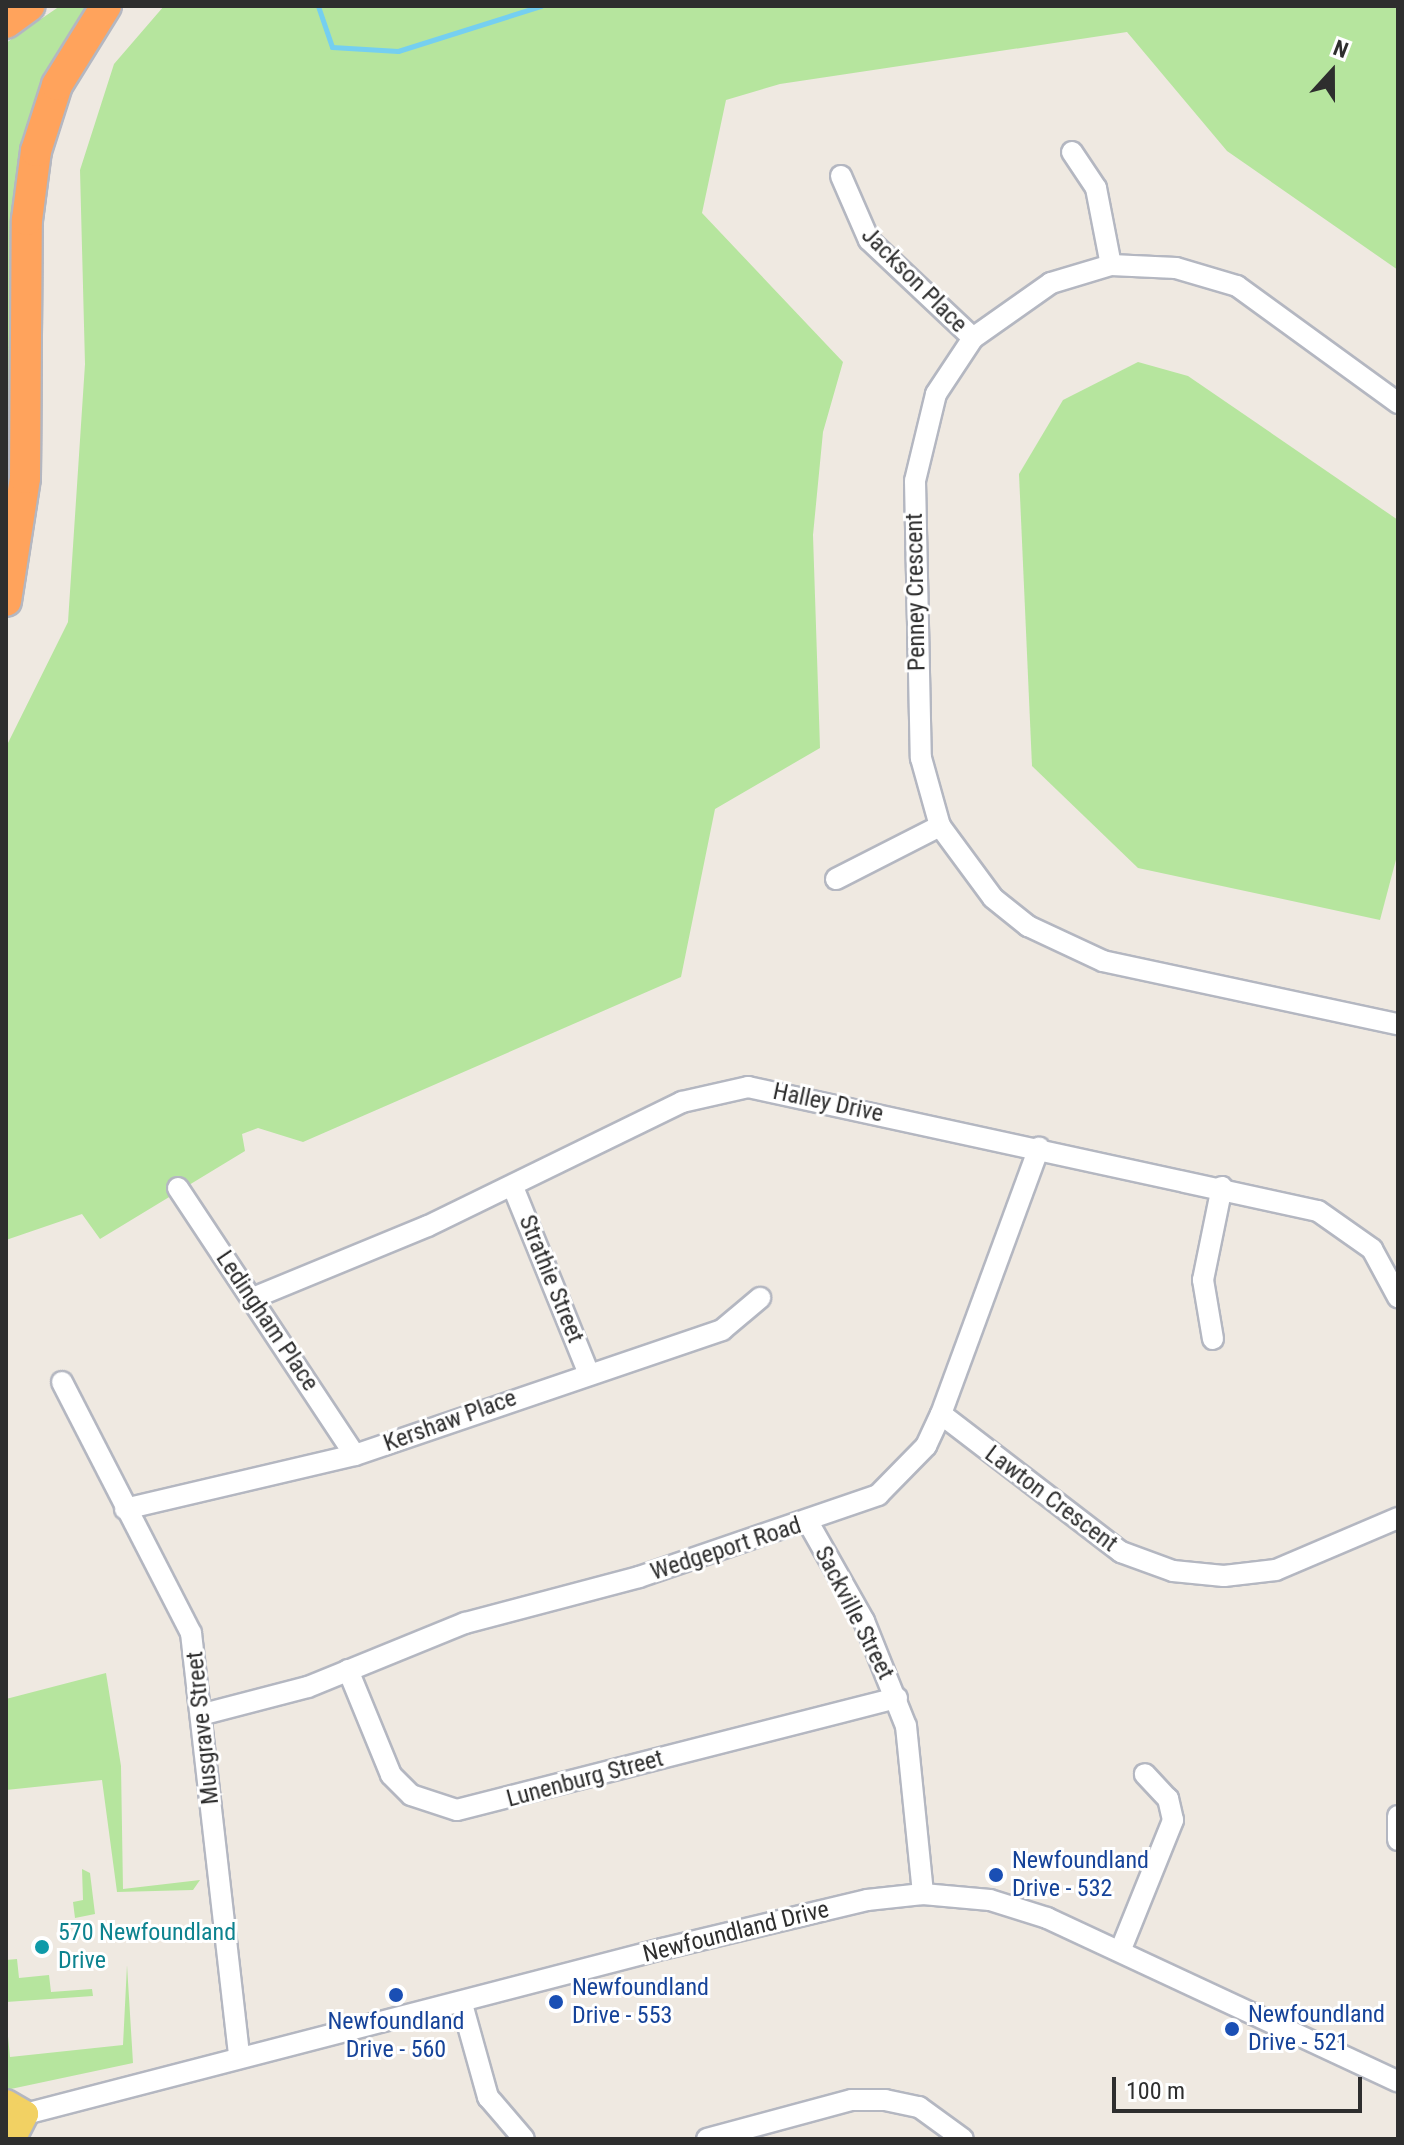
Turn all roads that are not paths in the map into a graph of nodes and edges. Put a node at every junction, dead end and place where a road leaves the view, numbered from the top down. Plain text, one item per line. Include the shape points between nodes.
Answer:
1 (29, 6) edge
2 (106, 6) edge
3 (6, 23) edge
4 (1072, 152) dead end
5 (841, 176) dead end
6 (1111, 265) junction
7 (973, 338) junction
8 (1398, 403) edge
9 (6, 601) edge
10 (940, 826) junction
11 (836, 879) dead end
12 (1398, 1024) edge
13 (1039, 1147) junction
14 (513, 1187) junction
15 (1222, 1187) junction
16 (178, 1188) dead end
17 (1398, 1297) edge
18 (253, 1298) junction
19 (760, 1298) dead end
20 (1213, 1339) dead end
21 (588, 1372) junction
22 (62, 1382) dead end
23 (941, 1414) junction
24 (355, 1455) junction
25 (125, 1509) junction
26 (1398, 1518) edge
27 (808, 1522) junction
28 (348, 1670) junction
29 (897, 1698) junction
30 (204, 1714) junction
31 (1145, 1774) dead end
32 (1398, 1816) edge
33 (1398, 1840) edge
34 (923, 1894) junction
35 (1121, 1949) junction
36 (462, 2004) junction
37 (239, 2056) junction
38 (1398, 2082) edge
39 (12, 2112) edge
40 (12, 2139) edge
41 (524, 2139) edge
42 (707, 2139) edge
43 (963, 2139) edge

1 - 3 highway
2 - 9 highway via 57,85 36,151 27,220 25,478
4 - 6 street via 1096,188
5 - 7 street, Jackson Place via 869,240
6 - 7 street, Penney Crescent via 1038,290
6 - 8 street, Penney Crescent via 1176,268 1237,286
7 - 10 street, Penney Crescent via 936,394 915,481 918,727
10 - 11 street
10 - 12 street, Penney Crescent via 993,898 1062,945 1180,981
13 - 14 street, Halley Drive via 748,1087 682,1102
13 - 15 street, Halley Drive
13 - 23 street, Wedgeport Road
14 - 18 street, Halley Drive
14 - 21 street, Strathie Street
15 - 17 street, Halley Drive via 1318,1211 1348,1228 1372,1249
15 - 20 street via 1203,1280
16 - 18 street, Ledingham Place
18 - 24 street, Ledingham Place
19 - 21 street, Kershaw Place via 722,1330
21 - 24 street, Kershaw Place
22 - 25 street, Musgrave Street
23 - 26 street, Lawton Crescent via 1073,1520 1121,1552 1173,1571 1276,1570
23 - 27 street, Wedgeport Road via 926,1446 878,1495
24 - 25 street, Kershaw Place
25 - 30 street, Musgrave Street via 191,1633
27 - 28 street, Wedgeport Road via 465,1623
27 - 29 street, Sackville Street
28 - 29 street, Lunenburg Street via 391,1775 411,1795 457,1810
28 - 30 street, Wedgeport Road
29 - 34 street, Sackville Street via 913,1756
30 - 37 street, Musgrave Street
31 - 35 street via 1168,1799 1173,1820
32 - 33 street
34 - 35 street, Newfoundland Drive via 1013,1906
34 - 36 street, Newfoundland Drive via 838,1907
35 - 38 street, Newfoundland Drive
36 - 37 street, Newfoundland Drive
36 - 41 street via 488,2097
37 - 39 street, Newfoundland Drive
39 - 40 main road
42 - 43 street via 852,2100 885,2100 919,2107

